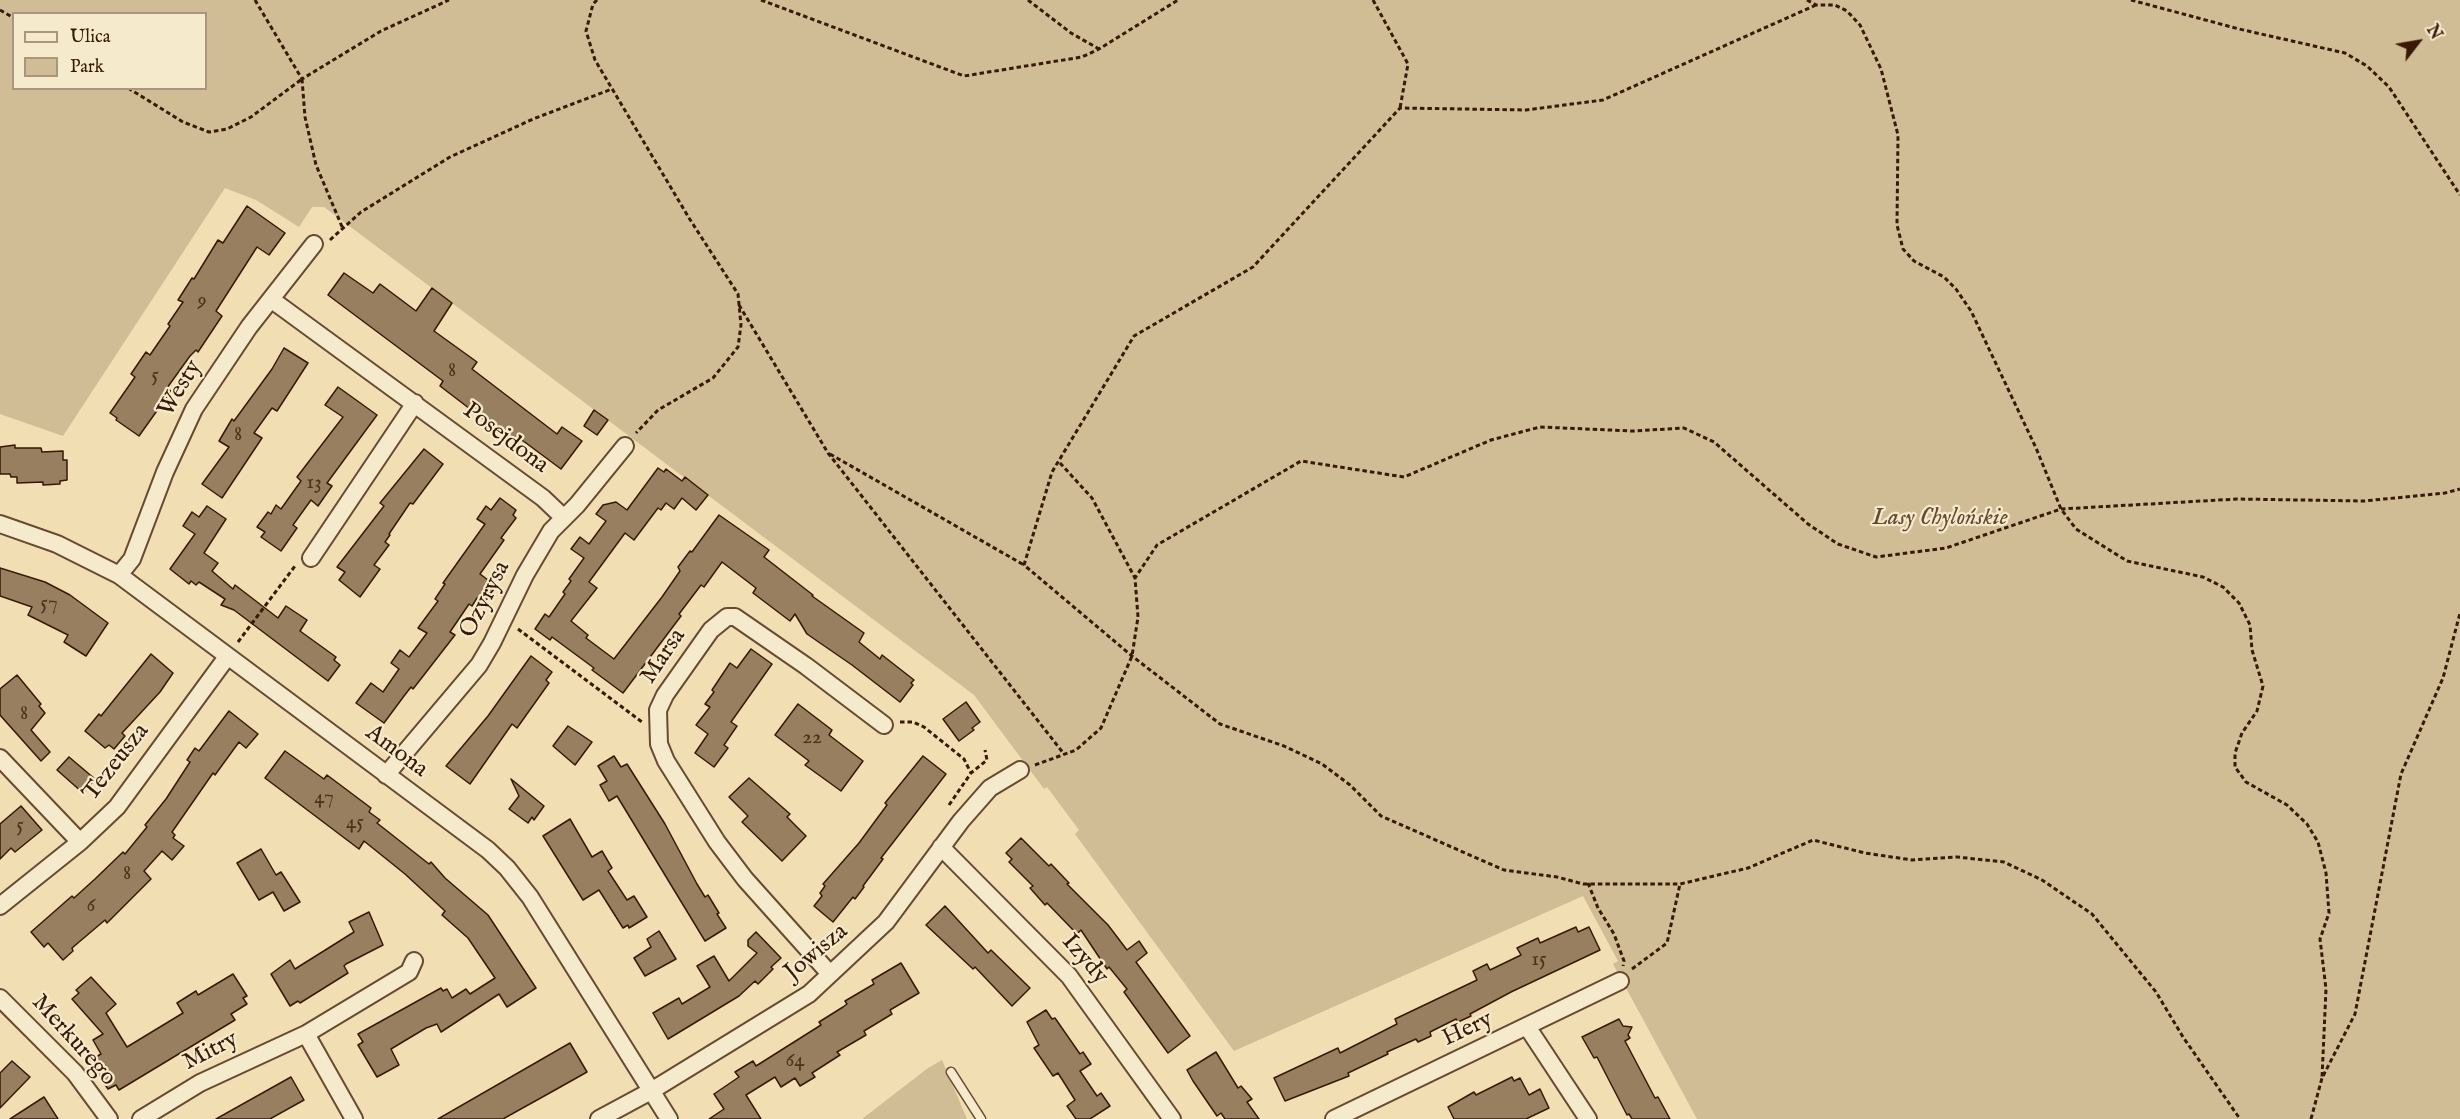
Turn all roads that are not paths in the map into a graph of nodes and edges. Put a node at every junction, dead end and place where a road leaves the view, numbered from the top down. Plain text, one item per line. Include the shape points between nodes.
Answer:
1 (314, 244) road end
2 (272, 300) junction
3 (415, 403) junction
4 (625, 446) road end
5 (564, 518) junction
6 (0, 524) edge
7 (311, 558) road end
8 (119, 575) junction
9 (227, 657) junction
10 (884, 725) road end
11 (0, 758) edge
12 (1020, 770) road end
13 (386, 775) junction
14 (80, 842) junction
15 (941, 847) junction
16 (0, 906) edge
17 (414, 961) dead end
18 (830, 974) junction
19 (1621, 979) road end
20 (0, 998) edge
21 (1528, 1028) junction
22 (306, 1034) junction
23 (951, 1072) dead end
24 (651, 1091) junction
25 (109, 1119) edge
26 (141, 1119) edge
27 (354, 1119) edge
28 (598, 1119) edge
29 (669, 1119) edge
30 (981, 1119) edge
31 (1172, 1119) edge
32 (1334, 1119) edge
33 (1588, 1119) edge

1 - 2 street, Westy
2 - 3 street, Posejdona
2 - 8 street, Westy via 194,409 132,559
3 - 5 street, Posejdona via 543,498
3 - 7 street
4 - 5 street, Ozyrysa
5 - 13 street, Ozyrysa via 539,550 479,665
6 - 8 street, Amona via 57,544
8 - 9 street, Amona
9 - 13 street, Amona
9 - 14 street, Tezeusza via 117,807
10 - 18 street, Marsa via 756,630 727,617 711,630 658,710 659,744 666,760 717,842
11 - 14 street
12 - 15 street, Jowisza via 990,788
13 - 24 street, Amona via 488,850 518,880
14 - 16 street, Tezeusza
15 - 18 street, Jowisza via 902,905
15 - 31 street, Izydy via 1069,976
17 - 22 street, Mitry via 409,972
18 - 24 street, Jowisza via 809,994
19 - 21 street, Hery
20 - 25 street, Merkurego via 75,1073
21 - 32 street, Hery
21 - 33 street
22 - 26 street, Mitry via 200,1083
22 - 27 street
23 - 30 lane
24 - 28 street, Jowisza
24 - 29 street, Amona

